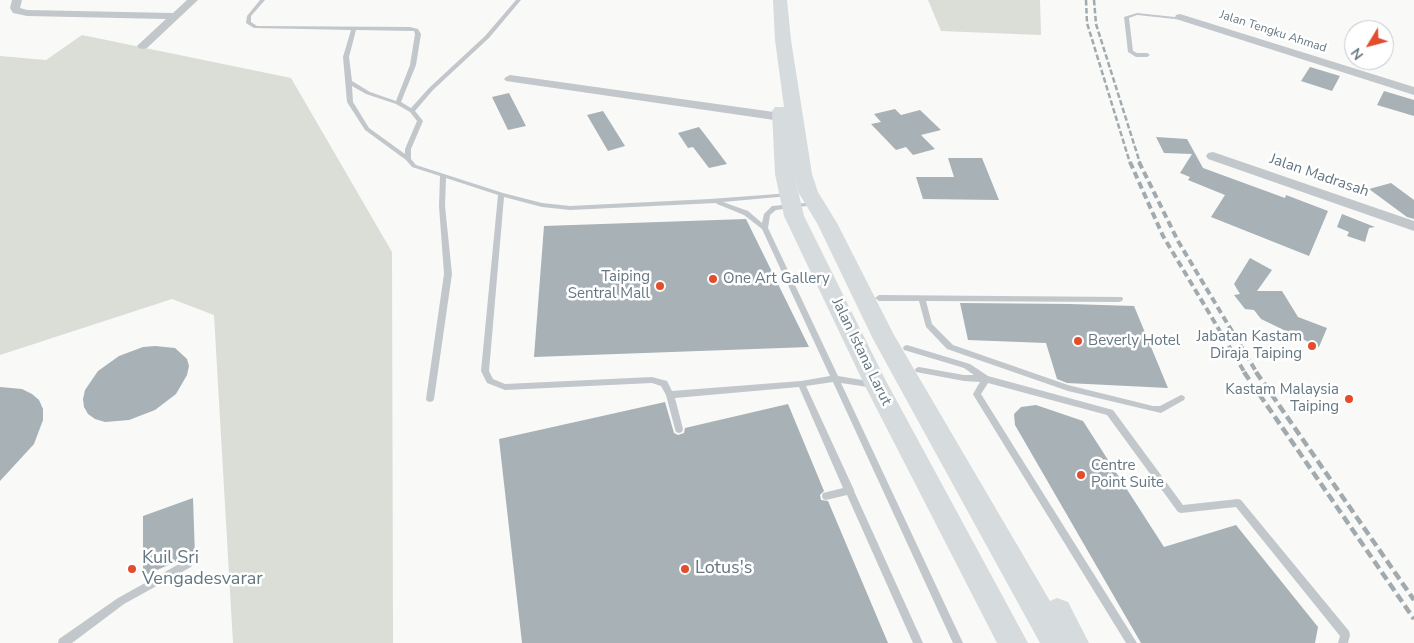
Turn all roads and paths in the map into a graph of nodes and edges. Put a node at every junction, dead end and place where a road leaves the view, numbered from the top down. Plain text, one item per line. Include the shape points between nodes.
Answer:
1 (17, 0) edge
2 (193, 0) edge
3 (263, 0) edge
4 (519, 0) edge
5 (780, 0) edge
6 (176, 16) junction
7 (1186, 18) joint
8 (354, 29) junction
9 (783, 40) junction
10 (143, 46) dead end
11 (1147, 55) dead end
12 (510, 80) dead end
13 (350, 82) junction
14 (1414, 91) edge
15 (398, 103) junction
16 (412, 111) junction
17 (781, 117) junction
18 (1213, 156) dead end
19 (408, 159) junction
20 (443, 176) junction
21 (502, 194) junction
22 (804, 200) junction
23 (710, 201) junction
24 (1414, 226) edge
25 (765, 228) junction
26 (879, 298) junction
27 (922, 298) junction
28 (1118, 299) dead end
29 (896, 343) junction
30 (919, 370) junction
31 (834, 379) junction
32 (986, 379) junction
33 (801, 384) junction
34 (877, 386) junction
35 (670, 395) junction
36 (1181, 398) dead end
37 (430, 400) dead end
38 (679, 429) dead end
39 (850, 490) junction
40 (826, 496) dead end
41 (188, 564) dead end
42 (63, 643) edge
43 (918, 643) edge
44 (958, 643) edge
45 (1014, 643) edge
46 (1057, 643) edge
47 (1074, 643) edge
48 (1132, 643) edge
49 (1343, 643) edge

1 - 6 street via 17,11 27,13
2 - 6 street
3 - 8 lane via 249,16 248,23 256,27
4 - 16 lane via 487,38 431,89
5 - 9 main road, Jalan Istana Larut
6 - 10 street
7 - 11 lane via 1137,14 1126,17 1132,52
7 - 14 street, Jalan Tengku Ahmad
8 - 13 lane via 346,57
8 - 15 lane via 416,30 412,65
9 - 17 main road, Jalan Istana Larut
9 - 22 main road, Jalan Istana Larut
12 - 17 street
13 - 15 lane via 368,93
13 - 19 lane via 350,102 367,129
15 - 16 lane
16 - 19 lane via 420,121 408,149
17 - 22 main road, Jalan Istana Larut via 784,174
18 - 24 street, Jalan Madrasah
19 - 20 lane via 414,166
20 - 21 lane
20 - 37 lane via 442,206 448,274
21 - 23 lane via 542,205 570,208
21 - 35 lane via 485,370 490,381 505,387 652,380 664,383
22 - 23 lane
22 - 25 lane via 774,208 767,214
22 - 26 main road, Jalan Istana Larut via 848,245
22 - 29 main road, Jalan Istana Larut
22 - 34 main road, Jalan Istana Larut via 794,216
23 - 25 lane via 742,210
25 - 31 lane
26 - 27 lane
26 - 29 main road, Jalan Istana Larut
27 - 28 lane
27 - 36 lane via 929,325 950,347 1068,388 1153,409 1161,410
29 - 30 main road, Jalan Istana Larut
29 - 32 lane via 967,366
29 - 46 main road, Jalan Istana Larut
30 - 32 lane
30 - 47 main road, Jalan Istana Larut
31 - 33 lane
31 - 34 lane
31 - 44 lane
32 - 48 lane via 977,394
32 - 49 lane via 1110,412 1182,509 1238,503 1344,635
33 - 35 lane
33 - 39 lane
34 - 45 main road, Jalan Istana Larut
35 - 38 lane
39 - 40 lane
39 - 43 lane
41 - 42 lane via 121,601

